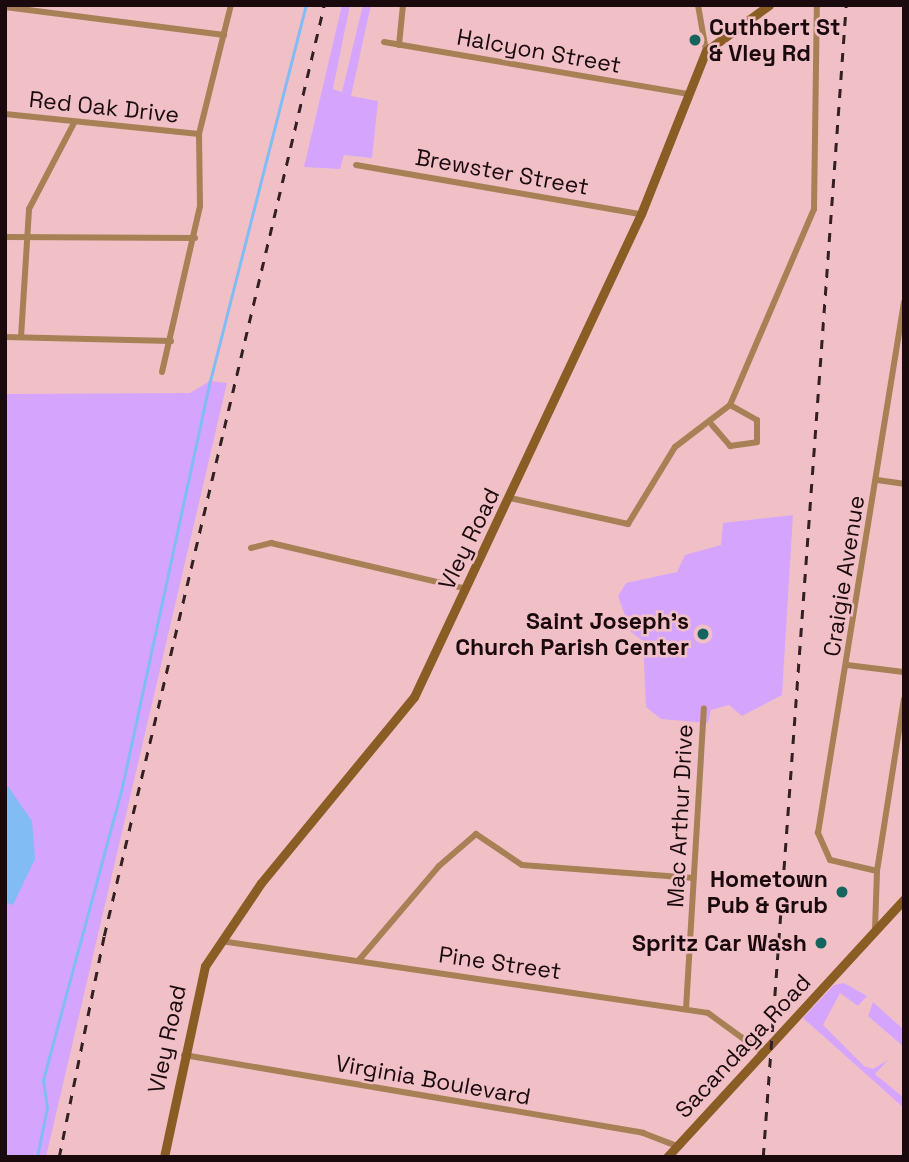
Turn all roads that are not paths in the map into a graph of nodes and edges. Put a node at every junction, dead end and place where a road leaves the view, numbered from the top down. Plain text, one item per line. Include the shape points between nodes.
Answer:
1 (101, 5) edge
2 (231, 5) edge
3 (403, 5) edge
4 (698, 5) edge
5 (769, 5) edge
6 (817, 5) edge
7 (5, 7) edge
8 (100, 16) junction
9 (224, 35) junction
10 (384, 42) dead end
11 (399, 45) junction
12 (706, 51) junction
13 (688, 94) junction
14 (5, 114) edge
15 (74, 123) junction
16 (199, 134) junction
17 (356, 165) dead end
18 (641, 214) junction
19 (5, 237) edge
20 (25, 238) junction
21 (195, 238) junction
22 (904, 302) edge
23 (5, 337) edge
24 (21, 337) junction
25 (171, 341) junction
26 (162, 372) dead end
27 (730, 405) junction
28 (712, 425) junction
29 (877, 480) junction
30 (904, 484) edge
31 (510, 499) junction
32 (251, 548) dead end
33 (467, 589) junction
34 (847, 665) junction
35 (904, 673) edge
36 (904, 699) edge
37 (704, 709) dead end
38 (877, 871) junction
39 (694, 878) junction
40 (904, 899) edge
41 (876, 929) junction
42 (219, 941) junction
43 (359, 960) junction
44 (686, 1009) junction
45 (763, 1053) junction
46 (182, 1055) junction
47 (677, 1146) junction
48 (164, 1157) edge
49 (667, 1157) edge

1 - 8 street
2 - 9 street
3 - 11 street
4 - 12 street
5 - 12 street
6 - 27 street via 814,209
7 - 8 street
8 - 9 street
9 - 16 street
10 - 11 street, Halcyon Street
11 - 13 street, Halcyon Street
12 - 13 street, Vley Road
13 - 18 street, Vley Road
14 - 15 street, Red Oak Drive
15 - 16 street, Red Oak Drive
15 - 20 street via 34,194
16 - 21 street via 202,181
17 - 18 street, Brewster Street
18 - 31 street, Vley Road
19 - 20 street
20 - 21 street
20 - 24 street
21 - 25 street
22 - 29 street, Craigie Avenue
23 - 24 street
24 - 25 street
25 - 26 street
27 - 28 street
27 - 28 street via 757,420 757,442 730,446
28 - 31 street via 675,447 634,520 620,524
29 - 30 street
29 - 34 street, Craigie Avenue
31 - 33 street, Vley Road
32 - 33 street via 271,543
33 - 42 street, Vley Road via 414,697
34 - 35 street
34 - 38 street, Craigie Avenue via 818,833 823,854
36 - 38 street
37 - 39 street, Mac Arthur Drive
38 - 41 street
39 - 43 street via 530,867 476,834 439,866
39 - 44 street, Mac Arthur Drive
40 - 41 street, Sacandaga Road
41 - 45 street, Sacandaga Road
42 - 43 street, Pine Street
42 - 46 street, Vley Road via 194,994
43 - 44 street, Pine Street
44 - 45 street, Pine Street via 730,1025
45 - 47 street, Sacandaga Road
46 - 47 street, Virginia Boulevard via 643,1133
46 - 48 street, Vley Road
47 - 49 street, Sacandaga Road

